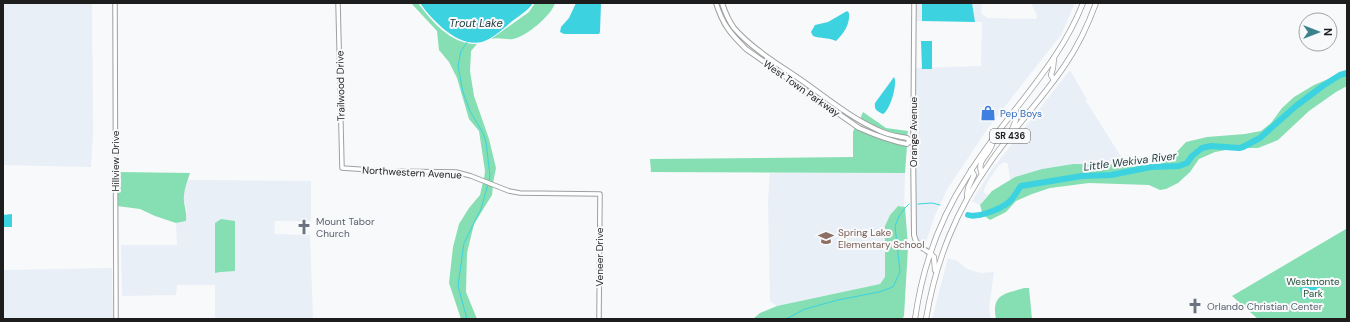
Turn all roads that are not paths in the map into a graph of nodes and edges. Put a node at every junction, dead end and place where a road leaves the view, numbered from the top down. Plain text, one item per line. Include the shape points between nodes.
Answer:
1 (115, 3) edge
2 (338, 3) edge
3 (716, 3) edge
4 (722, 3) edge
5 (914, 3) edge
6 (1082, 3) edge
7 (1096, 3) edge
8 (1054, 58) junction
9 (1054, 80) junction
10 (1015, 110) junction
11 (1011, 134) junction
12 (993, 140) junction
13 (912, 142) junction
14 (342, 168) joint
15 (971, 170) junction
16 (982, 174) junction
17 (600, 194) joint
18 (967, 197) junction
19 (930, 253) junction
20 (935, 276) junction
21 (116, 319) edge
22 (599, 319) edge
23 (915, 319) edge
24 (926, 319) edge

1 - 21 street, Hillview Drive
2 - 14 street, Trailwood Drive
3 - 13 main road, West Town Parkway via 722,20 746,49 859,128 890,140 907,144
4 - 13 main road, West Town Parkway via 729,20 746,40 862,122
5 - 13 street, Orange Avenue
6 - 8 main road, SR 436 via 1074,24
7 - 9 main road, SR 436 via 1081,37
8 - 9 main road via 1051,75
8 - 10 main road, SR 436
9 - 11 main road, SR 436
10 - 11 main road via 1017,119
10 - 12 main road, SR 436
11 - 16 main road, SR 436
12 - 15 main road, SR 436
12 - 16 main road via 992,147 980,165
13 - 19 main road, Orange Avenue via 915,241
14 - 17 street, Northwestern Avenue via 456,172 524,194
15 - 18 main road via 974,175
15 - 19 main road, SR 436 via 943,222
16 - 18 main road, SR 436
17 - 22 street, Veneer Drive
18 - 20 main road, SR 436 via 942,253
19 - 20 main road via 934,257
19 - 23 main road, SR 436
20 - 24 main road, SR 436

